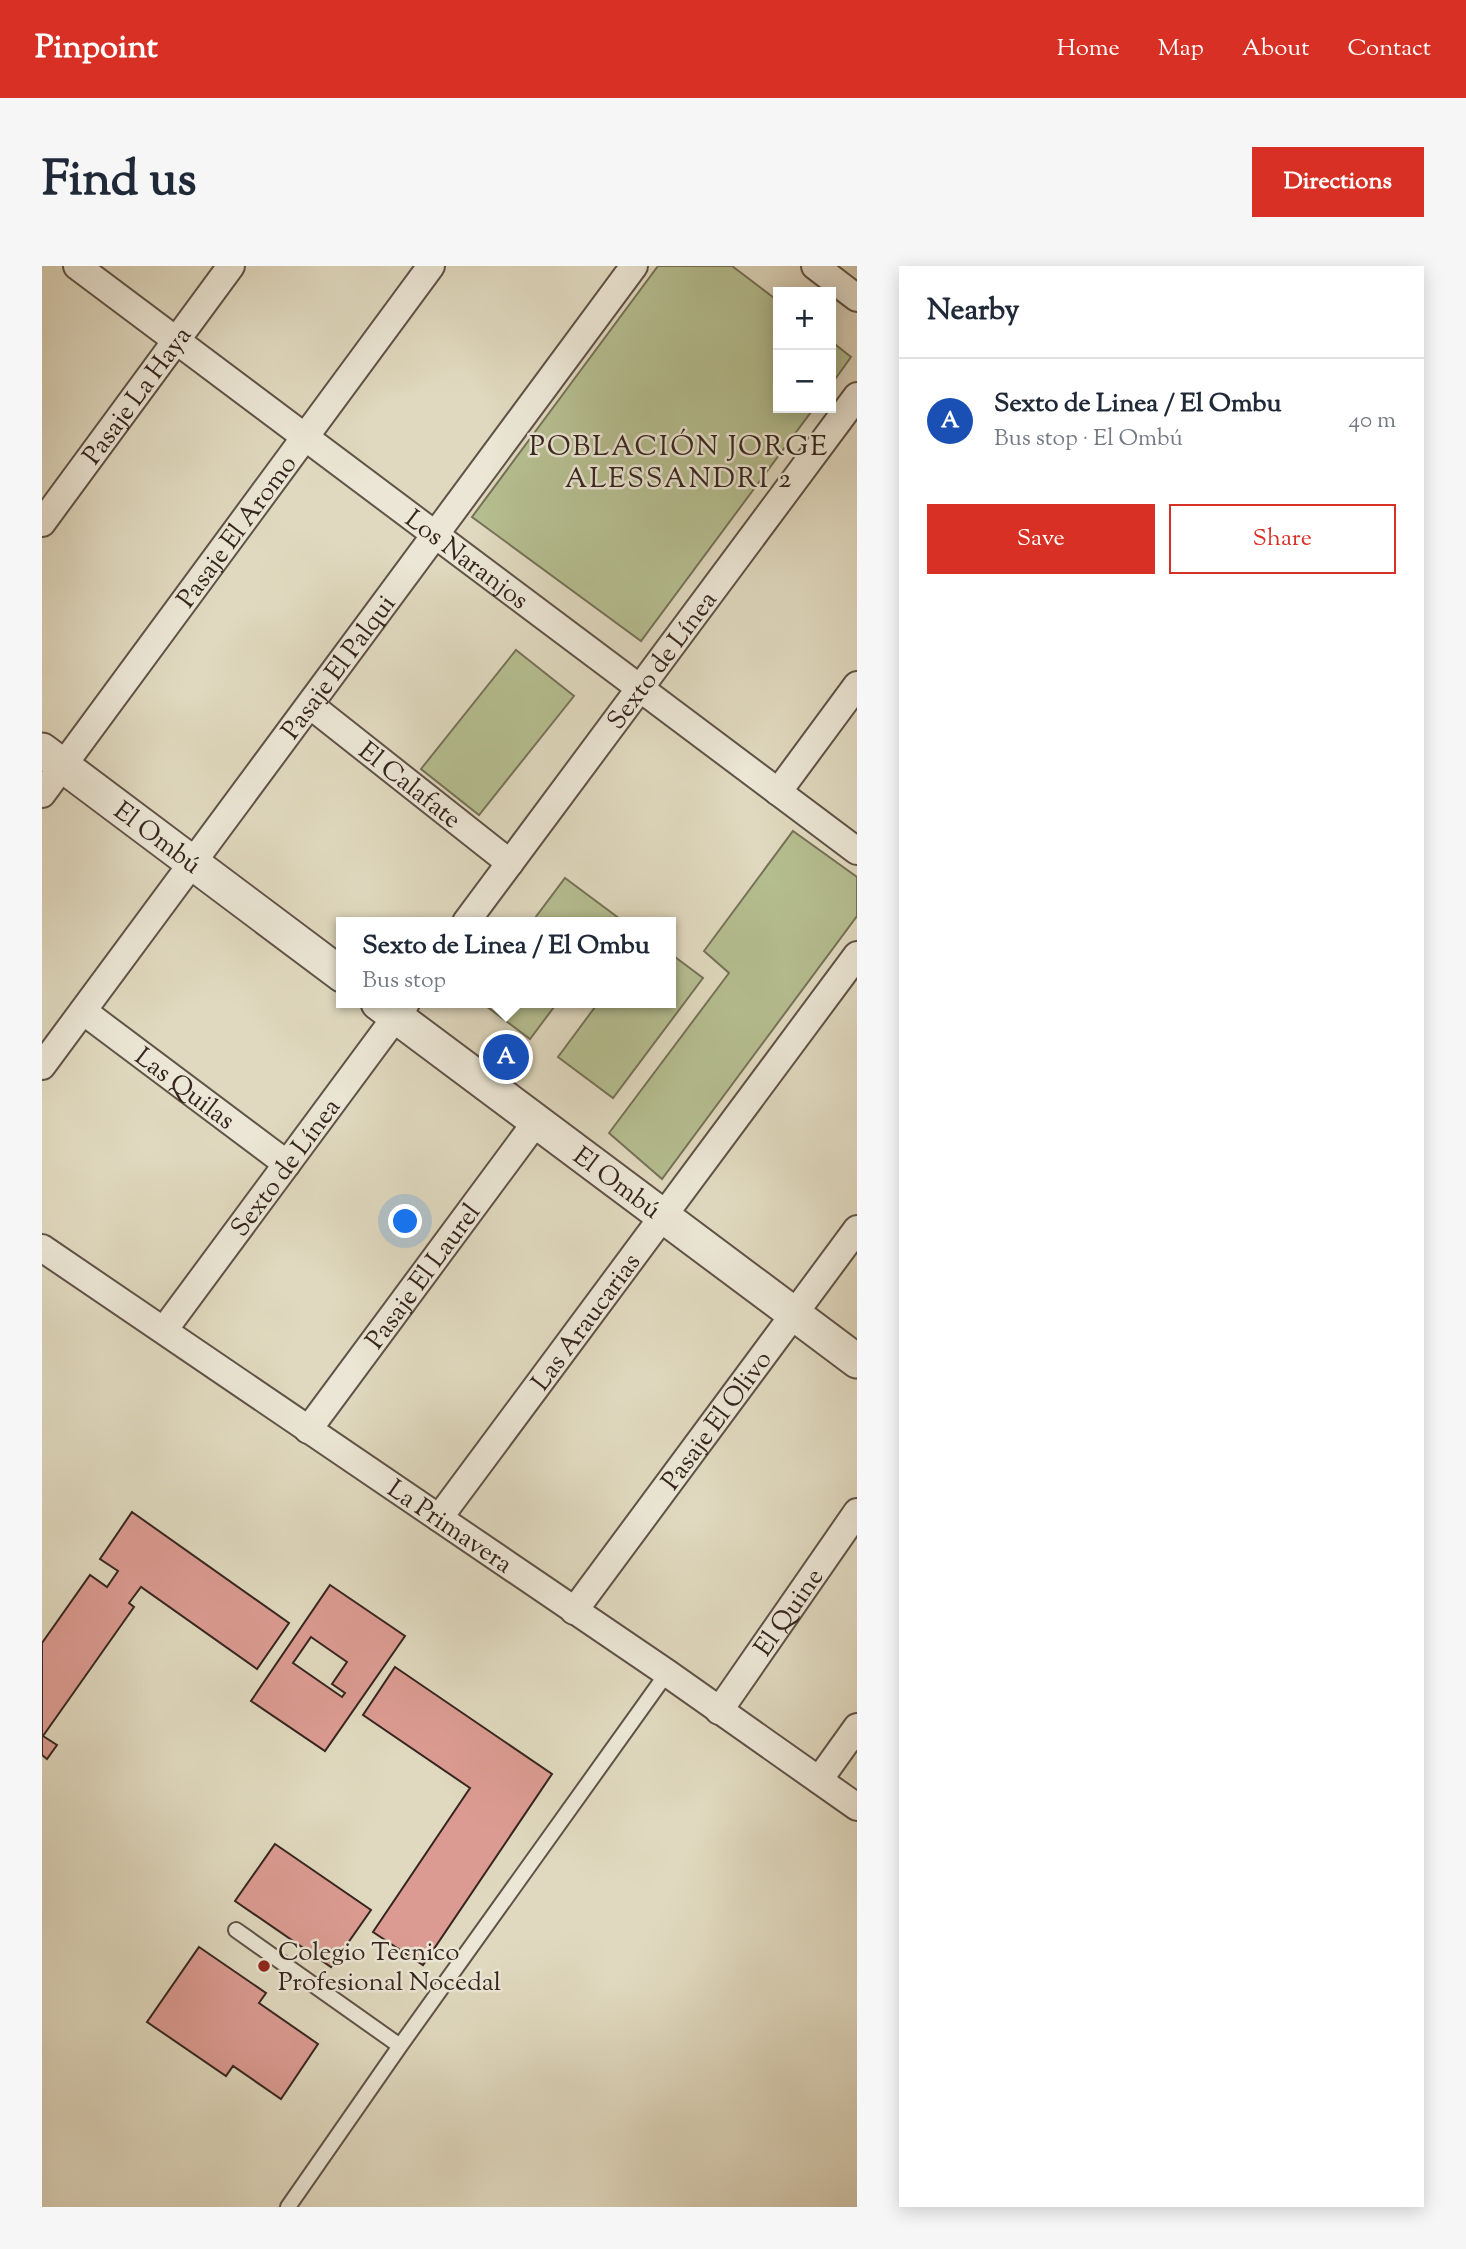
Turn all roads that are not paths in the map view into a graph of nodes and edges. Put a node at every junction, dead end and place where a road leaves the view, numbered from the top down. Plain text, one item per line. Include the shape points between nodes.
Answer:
1 (77, 266) edge
2 (231, 266) edge
3 (431, 266) edge
4 (634, 266) edge
5 (815, 266) edge
6 (857, 298) edge
7 (176, 341) junction
8 (857, 396) edge
9 (305, 437) junction
10 (42, 523) edge
11 (436, 535) junction
12 (857, 685) edge
13 (640, 688) junction
14 (310, 705) junction
15 (52, 758) edge
16 (778, 792) junction
17 (42, 794) edge
18 (857, 851) edge
19 (192, 863) junction
20 (510, 863) junction
21 (470, 917) edge
22 (857, 955) edge
23 (336, 971) edge
24 (392, 1008) edge
25 (394, 1008) edge
26 (83, 1011) junction
27 (42, 1066) edge
28 (536, 1122) junction
29 (287, 1164) junction
30 (662, 1217) junction
31 (857, 1229) edge
32 (42, 1248) edge
33 (793, 1315) junction
34 (164, 1330) junction
35 (857, 1361) edge
36 (309, 1430) junction
37 (857, 1512) edge
38 (439, 1518) junction
39 (574, 1611) junction
40 (667, 1673) junction
41 (719, 1711) junction
42 (857, 1727) edge
43 (819, 1780) junction
44 (857, 1807) edge
45 (236, 1930) dead end
46 (400, 2046) junction
47 (288, 2207) edge

1 - 7 street, Los Naranjos
2 - 7 street, Pasaje La Haya
3 - 9 street, Pasaje El Aromo
4 - 11 street, Pasaje El Palqui
5 - 6 street
7 - 9 street, Los Naranjos
7 - 10 street, Pasaje La Haya
8 - 13 street, Sexto de Línea
9 - 11 street, Los Naranjos
9 - 15 street, Pasaje El Aromo
11 - 13 street, Los Naranjos
11 - 14 street, Pasaje El Palqui
12 - 16 street
13 - 16 street, Los Naranjos
13 - 20 street, Sexto de Línea
14 - 19 street, Pasaje El Palqui
14 - 20 street, El Calafate
15 - 17 street, Pasaje El Aromo
15 - 19 street, El Ombú
16 - 18 street, Los Naranjos
19 - 23 street, El Ombú
19 - 26 street, Pasaje El Palqui
20 - 21 street, Sexto de Línea
22 - 30 street, Las Araucarias
24 - 29 street, Sexto de Línea
25 - 28 street, El Ombú
26 - 27 street, Pasaje El Palqui
26 - 29 street, Las Quilas
28 - 30 street, El Ombú
28 - 36 street, Pasaje El Laurel
29 - 34 street, Sexto de Línea
30 - 33 street, El Ombú
30 - 38 street, Las Araucarias
31 - 33 street, Pasaje El Olivo
32 - 34 street, La Primavera
33 - 35 street, El Ombú
33 - 39 street, Pasaje El Olivo
34 - 36 street, La Primavera
36 - 38 street, La Primavera
37 - 41 street, El Quine
38 - 39 street, La Primavera
39 - 40 street, La Primavera
40 - 41 street, La Primavera
40 - 46 lane
41 - 43 street, La Primavera
42 - 43 street
43 - 44 street, La Primavera
45 - 46 lane
46 - 47 lane

